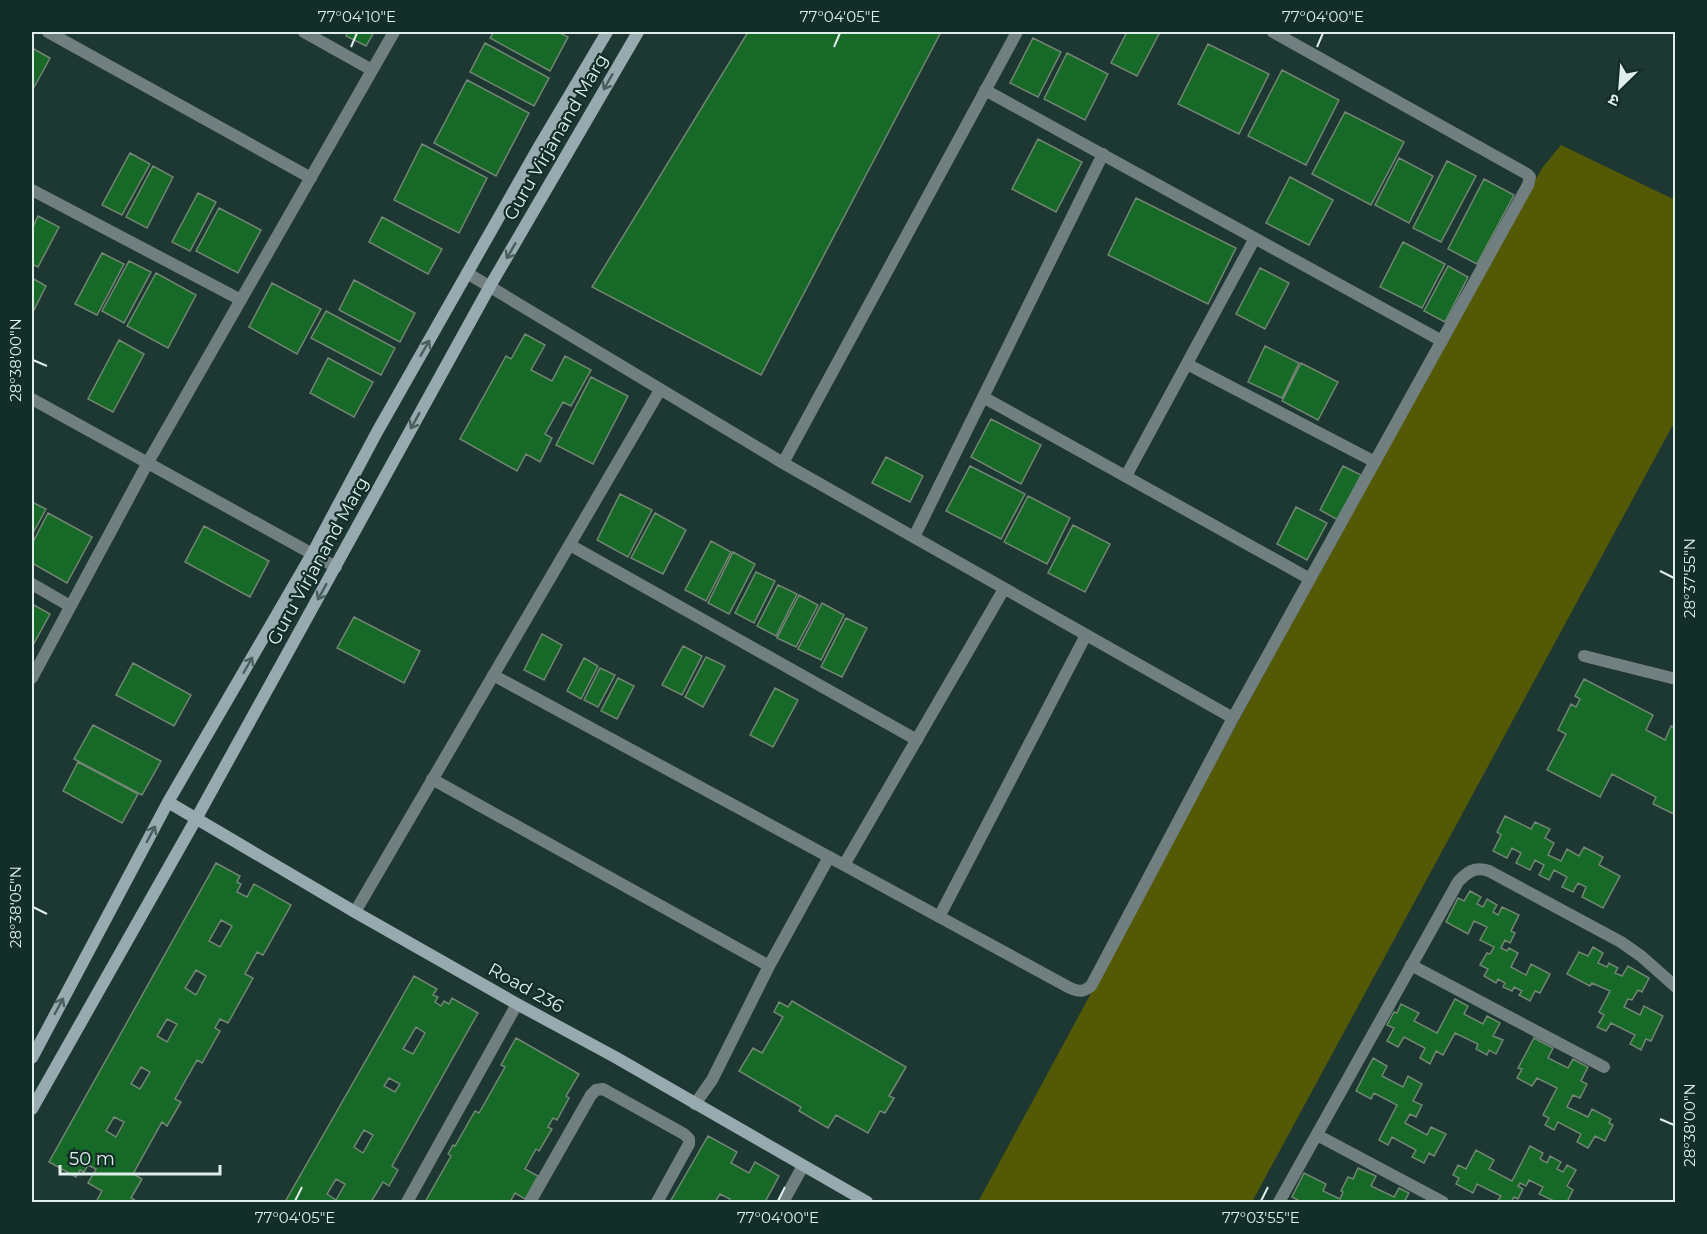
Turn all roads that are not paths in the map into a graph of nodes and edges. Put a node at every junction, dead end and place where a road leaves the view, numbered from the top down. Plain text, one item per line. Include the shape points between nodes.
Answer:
1 (48, 32) edge
2 (304, 32) edge
3 (394, 32) edge
4 (607, 32) edge
5 (635, 32) edge
6 (1017, 32) edge
7 (1273, 32) edge
8 (372, 70) junction
9 (985, 90) junction
10 (1103, 154) junction
11 (311, 178) junction
12 (32, 190) edge
13 (1256, 238) junction
14 (467, 273) junction
15 (490, 286) junction
16 (241, 300) junction
17 (1442, 340) junction
18 (1187, 364) junction
19 (660, 390) junction
20 (983, 397) junction
21 (32, 399) edge
22 (1375, 462) junction
23 (783, 463) junction
24 (147, 464) junction
25 (1126, 476) junction
26 (914, 537) junction
27 (570, 545) junction
28 (312, 554) junction
29 (336, 567) junction
30 (1310, 579) junction
31 (32, 584) edge
32 (1004, 589) junction
33 (70, 606) junction
34 (1086, 635) junction
35 (1584, 656) dead end
36 (494, 675) junction
37 (32, 678) edge
38 (1676, 679) edge
39 (1233, 718) junction
40 (916, 740) junction
41 (432, 779) junction
42 (168, 802) junction
43 (196, 819) junction
44 (829, 856) junction
45 (844, 865) junction
46 (355, 912) junction
47 (939, 917) junction
48 (1411, 965) junction
49 (769, 966) junction
50 (1676, 987) edge
51 (517, 1004) junction
52 (32, 1058) edge
53 (1604, 1066) dead end
54 (695, 1104) junction
55 (32, 1109) edge
56 (1317, 1135) junction
57 (804, 1166) junction
58 (407, 1203) edge
59 (530, 1203) edge
60 (657, 1203) edge
61 (783, 1203) edge
62 (867, 1203) edge
63 (1279, 1203) edge
64 (1443, 1203) edge

1 - 11 street
2 - 8 street
3 - 8 street
4 - 14 street, Guru Virjanand Marg
5 -> 15 street, Guru Virjanand Marg
6 - 9 street
7 - 17 street via 1530,177
8 - 11 street
9 - 10 street
9 - 23 street
10 - 13 street
10 - 20 street
11 - 16 street
12 - 16 street
13 - 17 street
13 - 18 street
14 - 15 street
28 -> 14 street, Guru Virjanand Marg
15 - 19 street
15 -> 29 street, Guru Virjanand Marg
16 - 24 street
17 - 22 street
18 - 22 street
18 - 25 street
19 - 23 street
19 - 27 street
20 - 25 street
20 - 26 street
21 - 24 street
22 - 30 street
23 - 26 street
24 - 28 street
24 - 33 street
25 - 30 street
26 - 32 street
27 - 36 street
27 - 40 street
28 - 29 street
42 -> 28 street, Guru Virjanand Marg
29 -> 43 street, Guru Virjanand Marg
30 - 39 street
31 - 33 street
32 - 34 street
32 - 40 street
33 - 37 street
34 - 39 street
34 - 47 street
35 - 38 street
36 - 41 street
36 - 44 street
39 - 47 street via 1086,990 1070,988
40 - 45 street
41 - 46 street
41 - 49 street
42 - 43 street, Road 236
52 -> 42 street, Guru Virjanand Marg
43 - 46 street, Road 236
43 - 55 street, Guru Virjanand Marg
44 - 45 street
44 - 49 street
45 - 47 street
46 - 51 street, Road 236
48 - 50 street via 1458,882 1469,872 1482,869 1621,942
48 - 53 street
48 - 56 street
49 - 54 street via 712,1080
51 - 54 street, Road 236
51 - 58 street
54 - 57 street, Road 236
56 - 63 street
56 - 64 street
57 - 61 street
57 - 62 street, Road 236
59 - 60 street via 591,1095 603,1089 689,1139

